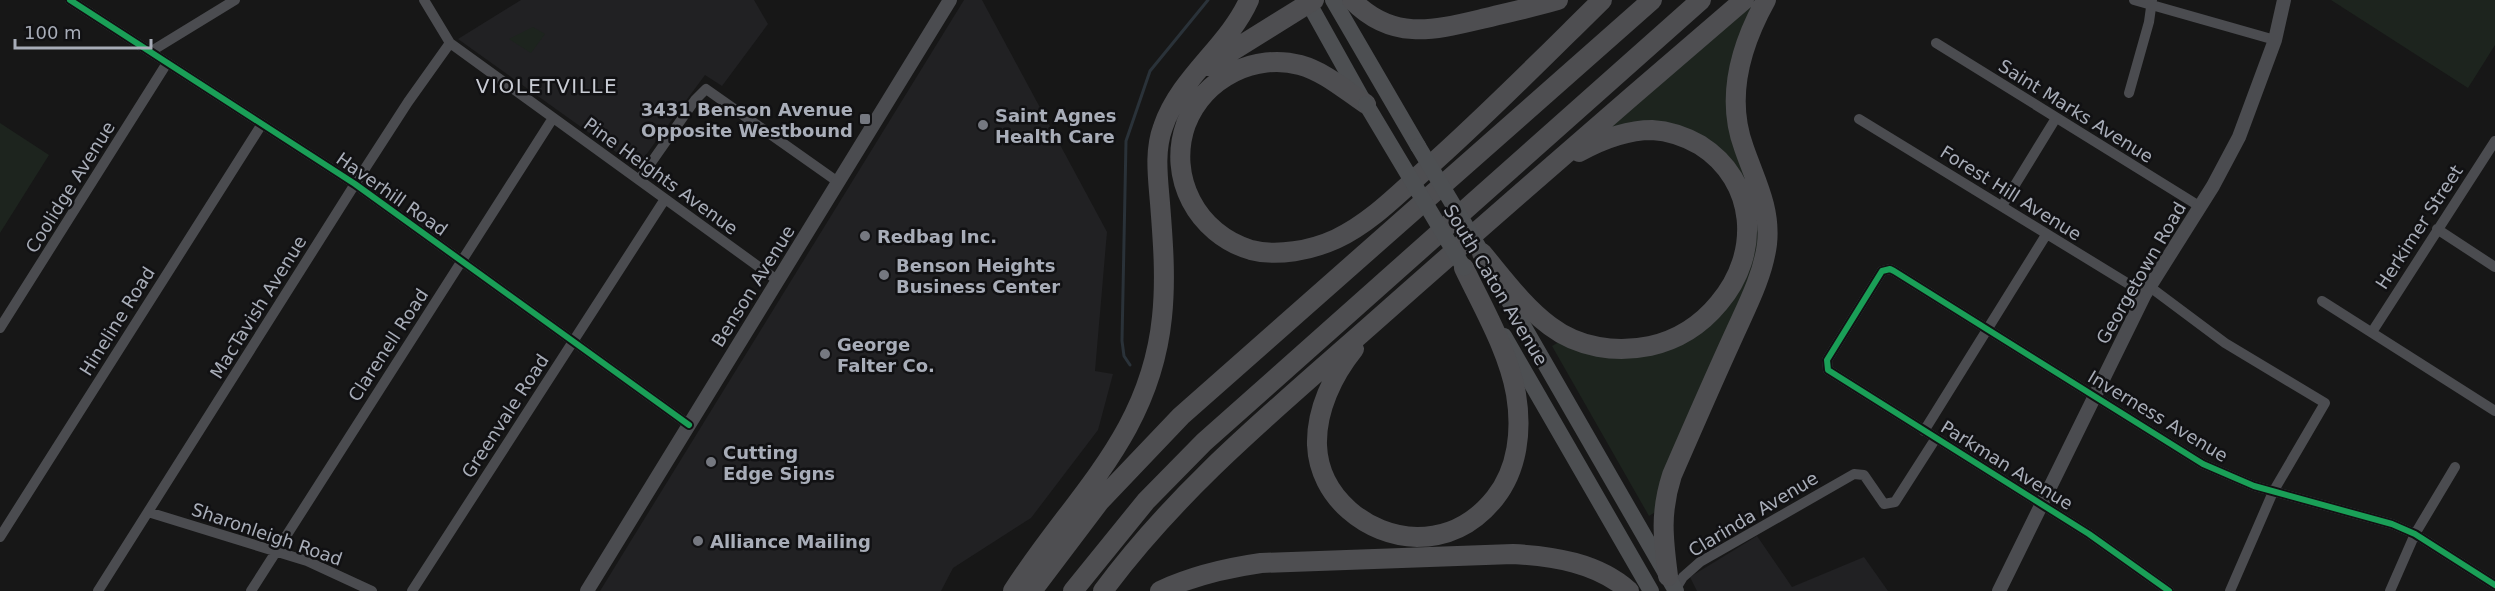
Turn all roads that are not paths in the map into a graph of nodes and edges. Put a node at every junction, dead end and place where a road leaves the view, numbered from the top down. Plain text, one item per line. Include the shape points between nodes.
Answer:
1 (70, 0) edge
2 (424, 0) edge
3 (950, 0) edge
4 (1249, 0) edge
5 (1333, 0) edge
6 (1352, 0) edge
7 (1558, 0) edge
8 (1602, 0) edge
9 (1652, 0) edge
10 (1701, 0) edge
11 (1744, 0) edge
12 (1766, 0) edge
13 (2134, 0) edge
14 (2284, 0) edge
15 (1310, 1) edge
16 (229, 2) edge
17 (2151, 2) edge
18 (2275, 40) junction
19 (450, 43) junction
20 (1935, 43) dead end
21 (150, 52) junction
22 (167, 63) junction
23 (1190, 77) junction
24 (2129, 93) dead end
25 (1366, 105) junction
26 (553, 118) junction
27 (2056, 118) junction
28 (1859, 119) dead end
29 (262, 124) junction
30 (2495, 141) edge
31 (639, 180) junction
32 (838, 182) junction
33 (355, 184) junction
34 (1524, 189) junction
35 (665, 199) junction
36 (2002, 206) junction
37 (2199, 206) junction
38 (2437, 229) junction
39 (2046, 235) junction
40 (1482, 253) junction
41 (461, 262) junction
42 (2495, 267) edge
43 (1464, 268) junction
44 (777, 280) junction
45 (2148, 290) junction
46 (2322, 301) dead end
47 (1389, 309) junction
48 (0, 328) edge
49 (1988, 328) junction
50 (2372, 332) junction
51 (573, 341) junction
52 (1826, 368) joint
53 (2095, 395) junction
54 (2494, 410) edge
55 (689, 425) junction
56 (1924, 431) junction
57 (1936, 438) junction
58 (2455, 467) dead end
59 (2274, 492) junction
60 (2042, 504) junction
61 (148, 512) junction
62 (2415, 534) junction
63 (0, 537) edge
64 (276, 551) junction
65 (2495, 585) edge
66 (1673, 586) edge
67 (98, 591) edge
68 (251, 591) edge
69 (372, 591) edge
70 (412, 591) edge
71 (587, 591) edge
72 (1013, 591) edge
73 (1032, 591) edge
74 (1073, 591) edge
75 (1103, 591) edge
76 (1160, 591) edge
77 (1629, 591) edge
78 (1651, 591) edge
79 (1999, 591) edge
80 (2169, 591) edge
81 (2230, 591) edge
82 (2390, 591) edge

1 - 21 street, Haverhill Road
2 - 19 street, Pine Heights Avenue
3 - 32 street, Benson Avenue
4 - 23 highway via 1236,23
5 - 40 main road, South Caton Avenue, bridge
6 - 7 highway via 1374,19 1388,25 1426,30
8 - 25 highway via 1429,167 1378,212 1334,240 1293,251 1252,250 1204,221 1186,193 1180,154 1188,118 1211,87 1240,69 1271,62 1300,65 1323,74
9 - 73 highway via 1181,416 1100,501
10 - 74 highway via 1204,442 1146,501
11 - 34 highway
12 - 66 highway via 1742,51 1736,98 1742,144 1764,201 1767,244 1753,291 1665,498 1663,534
13 - 17 street
14 - 18 street, Georgetown Road
15 - 23 highway
15 - 25 main road, South Caton Avenue
16 - 21 street
17 - 18 street
17 - 24 street
18 - 37 street, Georgetown Road via 2240,137
19 - 26 street, Pine Heights Avenue
19 - 33 street, MacTavish Avenue
20 - 27 street, Saint Marks Avenue
21 - 22 street, Haverhill Road
22 - 29 street, Haverhill Road
22 - 48 street, Coolidge Avenue
23 - 72 highway via 1170,108 1158,148 1164,269 1162,315 1146,389 1108,461
25 - 43 main road, South Caton Avenue, bridge
26 - 31 street, Pine Heights Avenue
26 - 41 street, Clarenell Road
27 - 36 street
27 - 37 street, Saint Marks Avenue
28 - 36 street, Forest Hill Avenue
29 - 33 street, Haverhill Road
29 - 63 street, Hineline Road
30 - 38 street, Herkimer Street
31 - 32 street via 706,89
31 - 35 street, Pine Heights Avenue
32 - 44 street, Benson Avenue
33 - 41 street, Haverhill Road
33 - 61 street, MacTavish Avenue
34 - 40 highway via 1571,157 1611,137 1653,130 1692,140 1725,165 1743,201 1748,239 1737,276 1712,311 1680,335 1659,344 1614,349 1585,344 1550,327
34 - 47 highway
35 - 44 street, Pine Heights Avenue
35 - 51 street, Greenvale Road
36 - 39 street, Forest Hill Avenue
37 - 45 street, Georgetown Road
38 - 42 street
38 - 50 street, Herkimer Street
39 - 45 street, Forest Hill Avenue
39 - 49 street
40 - 66 main road, South Caton Avenue
41 - 51 street, Haverhill Road
41 - 64 street, Clarenell Road
43 - 47 highway via 1509,369 1516,394 1517,440 1510,473 1501,490 1471,522 1451,532 1402,537 1381,531 1345,507 1322,468 1317,446 1325,399 1350,354
43 - 78 main road, South Caton Avenue
44 - 55 street, Benson Avenue
45 - 53 street, Georgetown Road
45 - 59 street, Forest Hill Avenue via 2225,343 2325,403
46 - 50 street
47 - 75 highway via 1195,482
49 - 52 street, Inverness Avenue via 1894,270 1886,269 1827,360
49 - 53 street, Inverness Avenue
49 - 56 street
50 - 54 street
51 - 55 street, Haverhill Road
51 - 70 street, Greenvale Road
52 - 56 street, Parkman Avenue
53 - 59 street, Inverness Avenue via 2203,464
53 - 60 street, Georgetown Road
55 - 71 street, Benson Avenue
56 - 57 street, Parkman Avenue
57 - 60 street, Parkman Avenue
57 - 66 street, Clarinda Avenue via 1898,498 1890,504 1880,501 1864,475 1854,474 1700,562
58 - 62 street
59 - 62 street, Inverness Avenue via 2361,514
59 - 81 street
60 - 79 street, Georgetown Road
60 - 80 street, Parkman Avenue
61 - 64 street, Sharonleigh Road
61 - 67 street, MacTavish Avenue
62 - 65 street, Inverness Avenue
62 - 82 street
64 - 68 street, Clarenell Road
64 - 69 street, Sharonleigh Road
76 - 77 highway via 1230,567 1261,563 1513,554 1569,561 1599,572

